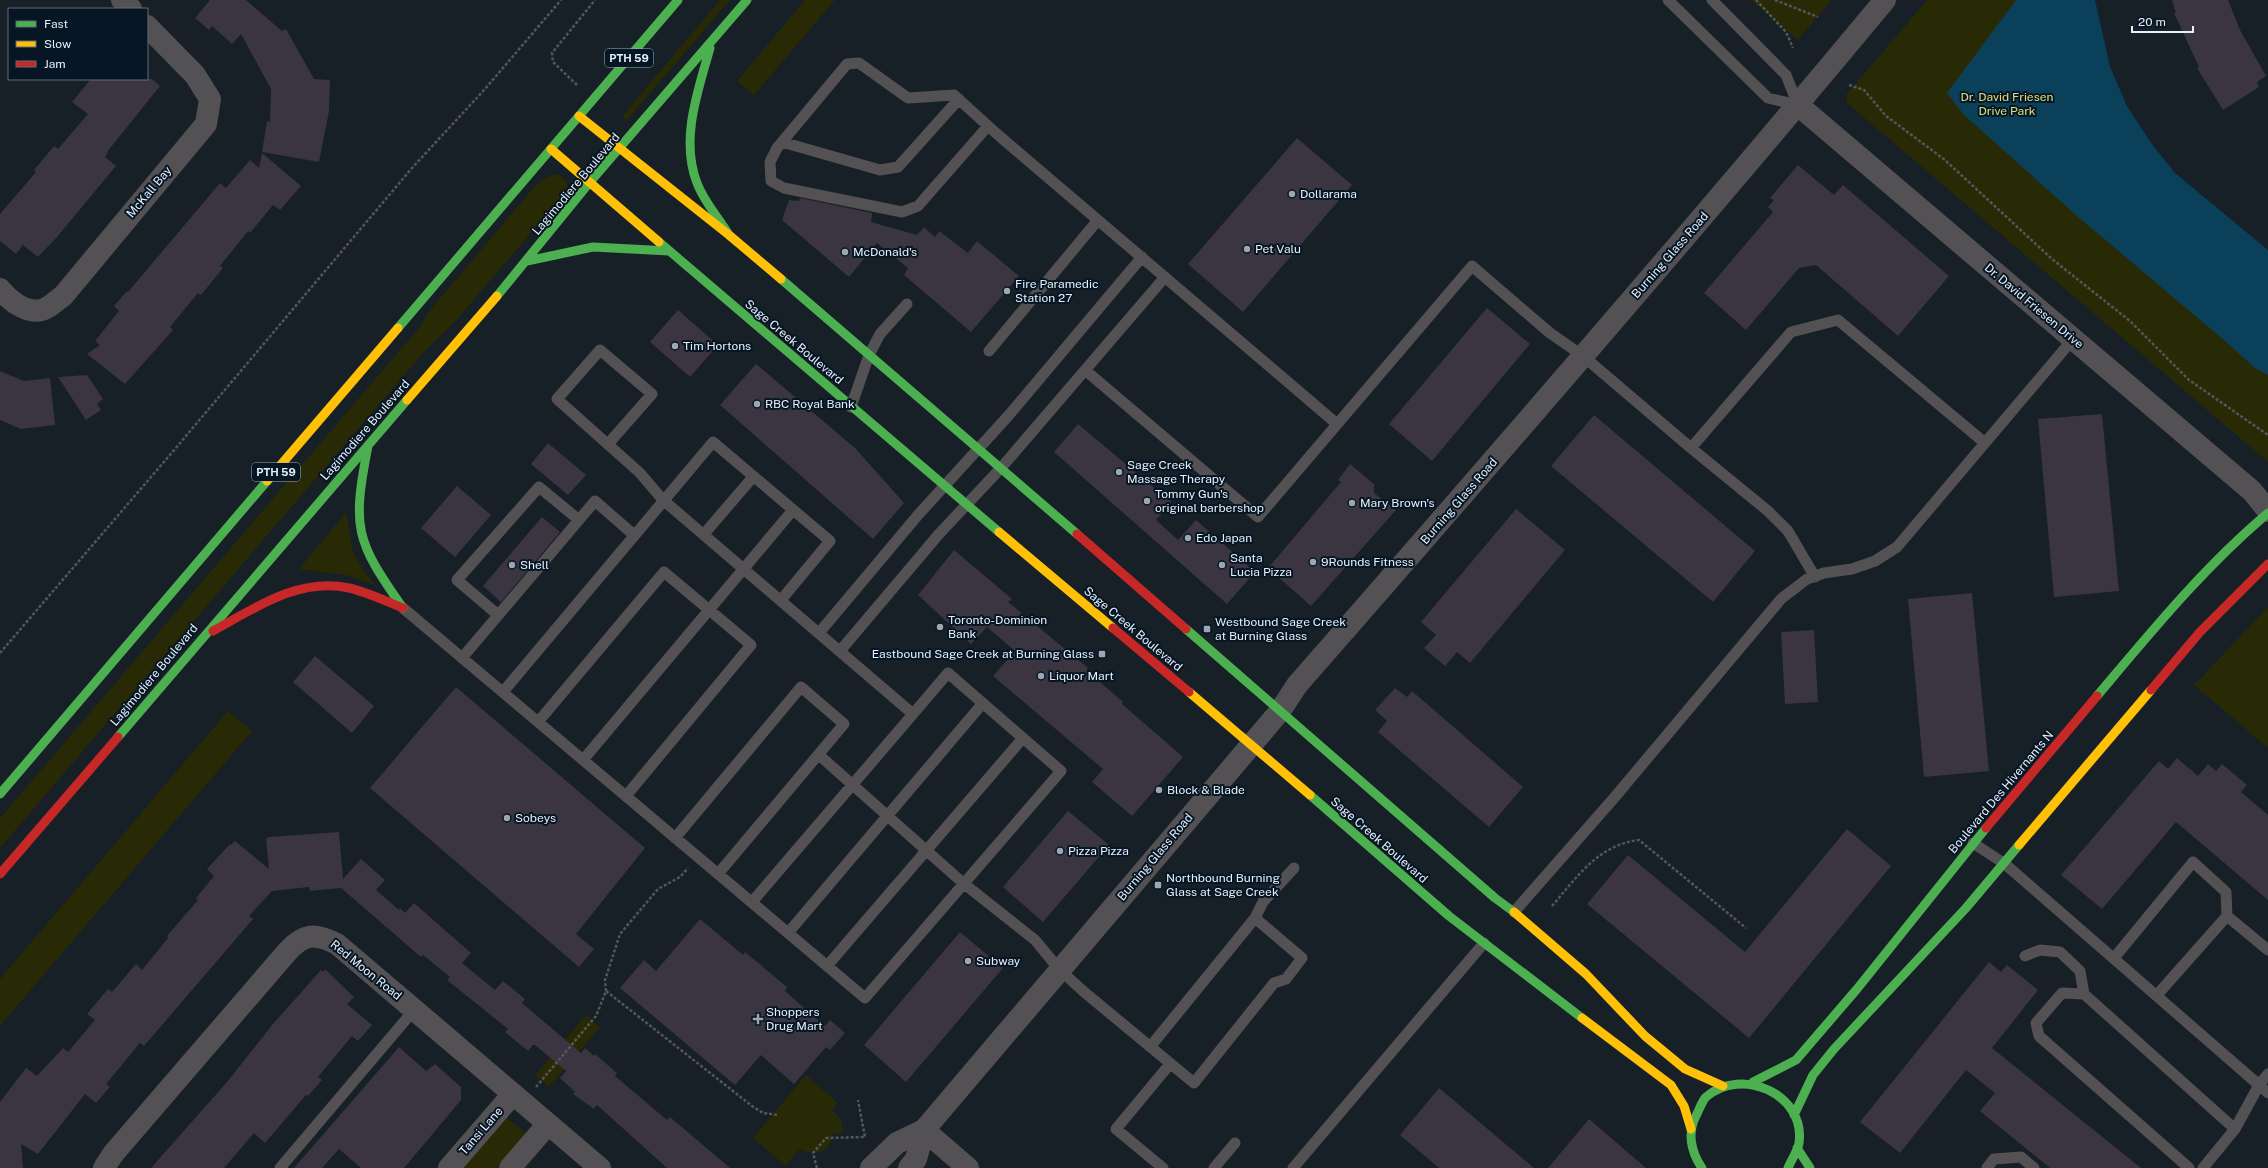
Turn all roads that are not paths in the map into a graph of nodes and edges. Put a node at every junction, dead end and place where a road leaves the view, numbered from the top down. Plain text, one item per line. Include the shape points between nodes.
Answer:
1 (122, 0) edge
2 (678, 0) edge
3 (747, 0) edge
4 (1668, 0) edge
5 (1712, 0) edge
6 (1885, 0) edge
7 (129, 8) edge
8 (148, 27) edge
9 (712, 41) junction
10 (959, 99) junction
11 (1798, 105) junction
12 (579, 116) junction
13 (988, 126) junction
14 (782, 142) junction
15 (551, 149) junction
16 (620, 150) junction
17 (590, 182) junction
18 (1098, 220) junction
19 (729, 235) junction
20 (669, 251) junction
21 (1142, 258) junction
22 (527, 261) junction
23 (1165, 278) junction
24 (0, 289) edge
25 (907, 304) dead end
26 (2073, 339) junction
27 (989, 351) dead end
28 (869, 355) junction
29 (1583, 356) junction
30 (1085, 370) junction
31 (852, 407) junction
32 (1337, 424) junction
33 (1985, 443) junction
34 (608, 444) junction
35 (368, 445) junction
36 (1691, 448) junction
37 (978, 449) junction
38 (1001, 468) junction
39 (753, 476) junction
40 (945, 486) junction
41 (663, 500) junction
42 (967, 505) junction
43 (793, 510) junction
44 (2268, 512) edge
45 (579, 520) junction
46 (704, 534) junction
47 (634, 535) junction
48 (2268, 564) edge
49 (744, 569) junction
50 (1815, 576) junction
51 (781, 600) junction
52 (403, 608) junction
53 (709, 610) junction
54 (498, 615) junction
55 (819, 633) junction
56 (203, 636) junction
57 (840, 651) junction
58 (462, 658) junction
59 (503, 692) junction
60 (983, 703) junction
61 (1280, 711) junction
62 (913, 714) junction
63 (538, 722) junction
64 (1023, 738) junction
65 (1251, 744) junction
66 (819, 755) junction
67 (583, 760) junction
68 (852, 784) junction
69 (0, 794) edge
70 (626, 796) junction
71 (888, 815) junction
72 (675, 838) junction
73 (1973, 843) junction
74 (927, 850) junction
75 (2005, 864) junction
76 (1294, 868) dead end
77 (0, 874) edge
78 (718, 874) junction
79 (963, 883) junction
80 (752, 902) junction
81 (1514, 912) junction
82 (2227, 916) junction
83 (1255, 918) junction
84 (788, 933) junction
85 (1484, 943) junction
86 (2268, 950) edge
87 (2025, 956) dead end
88 (2114, 958) junction
89 (827, 966) junction
90 (1059, 969) junction
91 (2084, 994) junction
92 (2157, 995) junction
93 (414, 1010) junction
94 (1150, 1047) junction
95 (1170, 1064) junction
96 (2268, 1074) edge
97 (1753, 1082) junction
98 (2259, 1085) junction
99 (1723, 1086) junction
100 (2268, 1093) edge
101 (518, 1098) junction
102 (1794, 1115) junction
103 (548, 1124) junction
104 (1691, 1129) junction
105 (2235, 1129) junction
106 (924, 1130) junction
107 (1235, 1143) dead end
108 (1797, 1148) junction
109 (1694, 1153) junction
110 (104, 1168) edge
111 (280, 1168) edge
112 (449, 1168) edge
113 (510, 1168) edge
114 (600, 1168) edge
115 (871, 1168) edge
116 (909, 1168) edge
117 (968, 1168) edge
118 (1163, 1168) edge
119 (1214, 1168) edge
120 (1293, 1168) edge
121 (1692, 1168) edge
122 (1702, 1168) edge
123 (1788, 1168) edge
124 (1810, 1168) edge
125 (1987, 1168) edge
126 (2034, 1168) edge
127 (2189, 1168) edge
128 (2203, 1168) edge

1 - 7 street
2 - 12 street, PTH 59
3 - 9 street, Lagimodiere Boulevard
4 - 11 lane via 1768,98
5 - 11 lane via 1786,75
6 - 11 street, Burning Glass Road
8 - 24 street, McKall Bay via 196,75 210,99 206,124 63,296 47,308 27,310 7,297
9 - 16 street, Lagimodiere Boulevard
9 - 19 street via 695,101 689,143 697,183
10 - 13 lane
10 - 14 lane via 898,167 880,170
10 - 14 lane via 954,95 908,98 859,63 847,64
11 - 26 street, Dr. David Friesen Drive
11 - 29 street, Burning Glass Road
12 - 15 street, PTH 59
12 - 16 street
13 - 14 lane via 918,206 902,212 784,188 771,181 770,162
13 - 18 lane
15 - 17 street, Sage Creek Boulevard
15 - 69 street, PTH 59
16 - 17 street, Lagimodiere Boulevard
16 - 19 street
17 - 20 street, Sage Creek Boulevard
17 - 22 street, Lagimodiere Boulevard
18 - 21 lane
18 - 27 lane
19 - 28 street
20 - 22 street via 593,247
20 - 31 street, Sage Creek Boulevard
21 - 23 lane
21 - 37 lane
22 - 35 street, Lagimodiere Boulevard
23 - 30 lane
23 - 32 lane
25 - 28 lane via 880,334
26 - 33 lane
26 - 44 street, Dr. David Friesen Drive via 2252,491
28 - 31 lane
28 - 37 street
29 - 32 lane via 1550,333 1472,266
29 - 36 lane
29 - 61 street, Burning Glass Road via 1297,685
30 - 32 lane via 1258,517
30 - 38 lane
31 - 40 street, Sage Creek Boulevard
33 - 36 lane via 1838,320 1790,332
33 - 50 lane via 1898,547 1875,562 1852,570
34 - 34 lane via 557,399 600,350 652,394
34 - 41 lane via 640,472
35 - 52 street via 359,497 361,532 370,558
35 - 56 street, Lagimodiere Boulevard
36 - 50 lane via 1768,511 1788,531
37 - 38 street
37 - 40 lane
38 - 42 lane
38 - 61 street
39 - 41 lane via 713,442
39 - 43 lane
39 - 46 lane
40 - 42 street, Sage Creek Boulevard
40 - 55 lane
41 - 46 lane
41 - 47 lane
42 - 57 lane via 939,534
42 - 65 street, Sage Creek Boulevard
43 - 49 lane
43 - 51 lane via 830,541
44 - 73 street, Boulevard Des Hivernants N via 2179,599
45 - 47 lane via 595,502
45 - 54 lane
45 - 54 lane via 539,487 457,580
46 - 49 lane
47 - 59 lane
48 - 75 street via 2200,632
49 - 51 lane
49 - 53 lane
50 - 81 lane via 1781,599 1614,798
51 - 55 lane
52 - 56 street via 347,587 309,586 286,593
52 - 58 lane
53 - 63 lane via 664,572
53 - 67 lane
53 - 70 lane via 751,645
54 - 58 lane
55 - 57 lane
56 - 77 street, Lagimodiere Boulevard
57 - 62 lane
58 - 59 lane
59 - 63 lane
60 - 62 lane via 948,673
60 - 64 lane
60 - 71 lane
61 - 65 street, Burning Glass Road
61 - 81 street
62 - 68 lane
63 - 67 lane
64 - 74 lane
64 - 79 lane via 1061,771
65 - 85 street, Sage Creek Boulevard via 1449,916
65 - 90 street, Burning Glass Road
66 - 68 lane
66 - 72 lane via 844,724 801,687
66 - 78 lane
67 - 70 lane
68 - 71 lane
68 - 80 lane
70 - 72 lane
71 - 74 lane
71 - 84 lane
72 - 78 lane
73 - 75 lane
73 - 97 street, Boulevard Des Hivernants N via 1857,989 1796,1060
74 - 79 lane
74 - 89 lane
75 - 88 lane
75 - 102 street via 1834,1049 1813,1075
76 - 83 lane via 1263,902
78 - 80 lane
79 - 89 lane via 865,998
79 - 90 lane via 1035,940
80 - 84 lane
81 - 99 street via 1586,974 1645,1036 1685,1068
82 - 86 lane
82 - 88 lane via 2226,892 2193,862
82 - 92 lane
83 - 94 lane
83 - 95 lane via 1302,958 1286,979 1274,983 1194,1083
84 - 89 lane
85 - 104 street, Sage Creek Boulevard via 1670,1085 1684,1106
85 - 120 lane
87 - 91 lane via 2040,950 2060,952 2080,971
88 - 92 lane
90 - 94 lane
90 - 106 street, Burning Glass Road
91 - 105 lane
91 - 127 lane via 2062,993 2036,1023 2039,1036
92 - 98 lane
93 - 101 street, Red Moon Road
93 - 110 street, Red Moon Road via 337,944 322,936 308,936 287,952 113,1154
93 - 111 lane
94 - 95 lane
95 - 118 lane via 1116,1129
96 - 98 lane
97 - 99 street
97 - 102 street via 1769,1088 1782,1097
98 - 100 lane
98 - 105 lane
99 - 104 street via 1705,1099 1698,1108
101 - 103 street, Red Moon Road
101 - 112 street, Tansi Lane
102 - 108 street via 1798,1126
103 - 113 street
103 - 114 street, Red Moon Road
104 - 109 street, Sage Creek Boulevard
105 - 128 lane
106 - 115 street, Burning Glass Road via 897,1143
106 - 116 street, Burning Glass Road via 916,1159
106 - 117 street
107 - 119 lane
108 - 123 street
108 - 124 street
109 - 121 street
109 - 122 street
125 - 126 lane via 1994,1160 2021,1157

